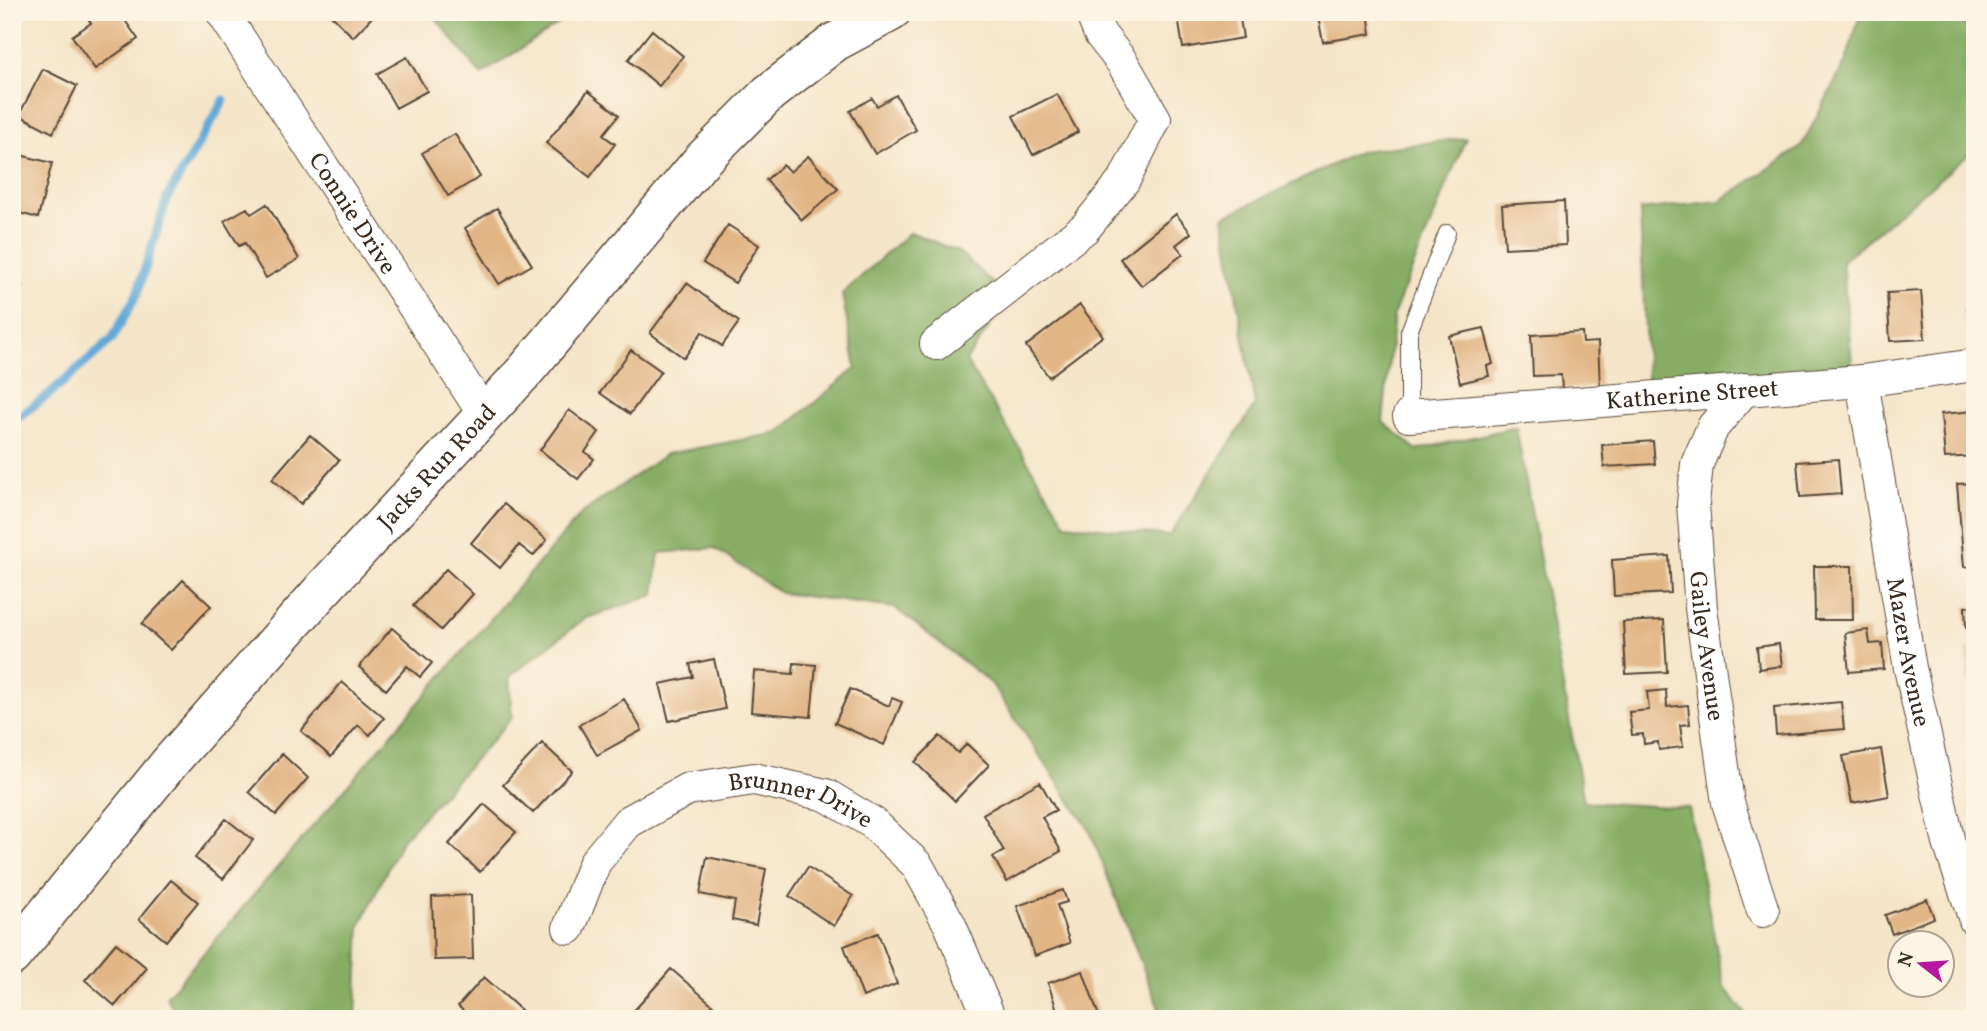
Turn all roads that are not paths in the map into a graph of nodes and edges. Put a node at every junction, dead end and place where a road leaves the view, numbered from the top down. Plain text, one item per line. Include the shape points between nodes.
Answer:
1 (222, 12) edge
2 (891, 12) edge
3 (1091, 12) edge
4 (1447, 233) dead end
5 (936, 344) dead end
6 (1975, 365) edge
7 (1862, 381) junction
8 (1745, 388) junction
9 (484, 414) junction
10 (1409, 416) joint
11 (1763, 911) dead end
12 (1975, 920) edge
13 (569, 928) dead end
14 (12, 956) edge
15 (990, 1019) edge

1 - 9 street, Connie Drive
2 - 9 street, Jacks Run Road via 835,41 769,93 702,160
3 - 5 street via 1100,34 1156,118 1124,180 1085,229
4 - 10 lane via 1409,332
6 - 7 street, Katherine Street
7 - 8 street, Katherine Street
7 - 12 street, Mazer Avenue via 1910,668 1949,843
8 - 10 street, Katherine Street
8 - 11 street, Gailey Avenue via 1713,427 1697,464 1693,503 1701,608 1728,803
9 - 14 street, Jacks Run Road via 171,761
13 - 15 street, Brunner Drive via 594,862 628,822 688,789 754,779 825,795 873,823 917,865 950,925

